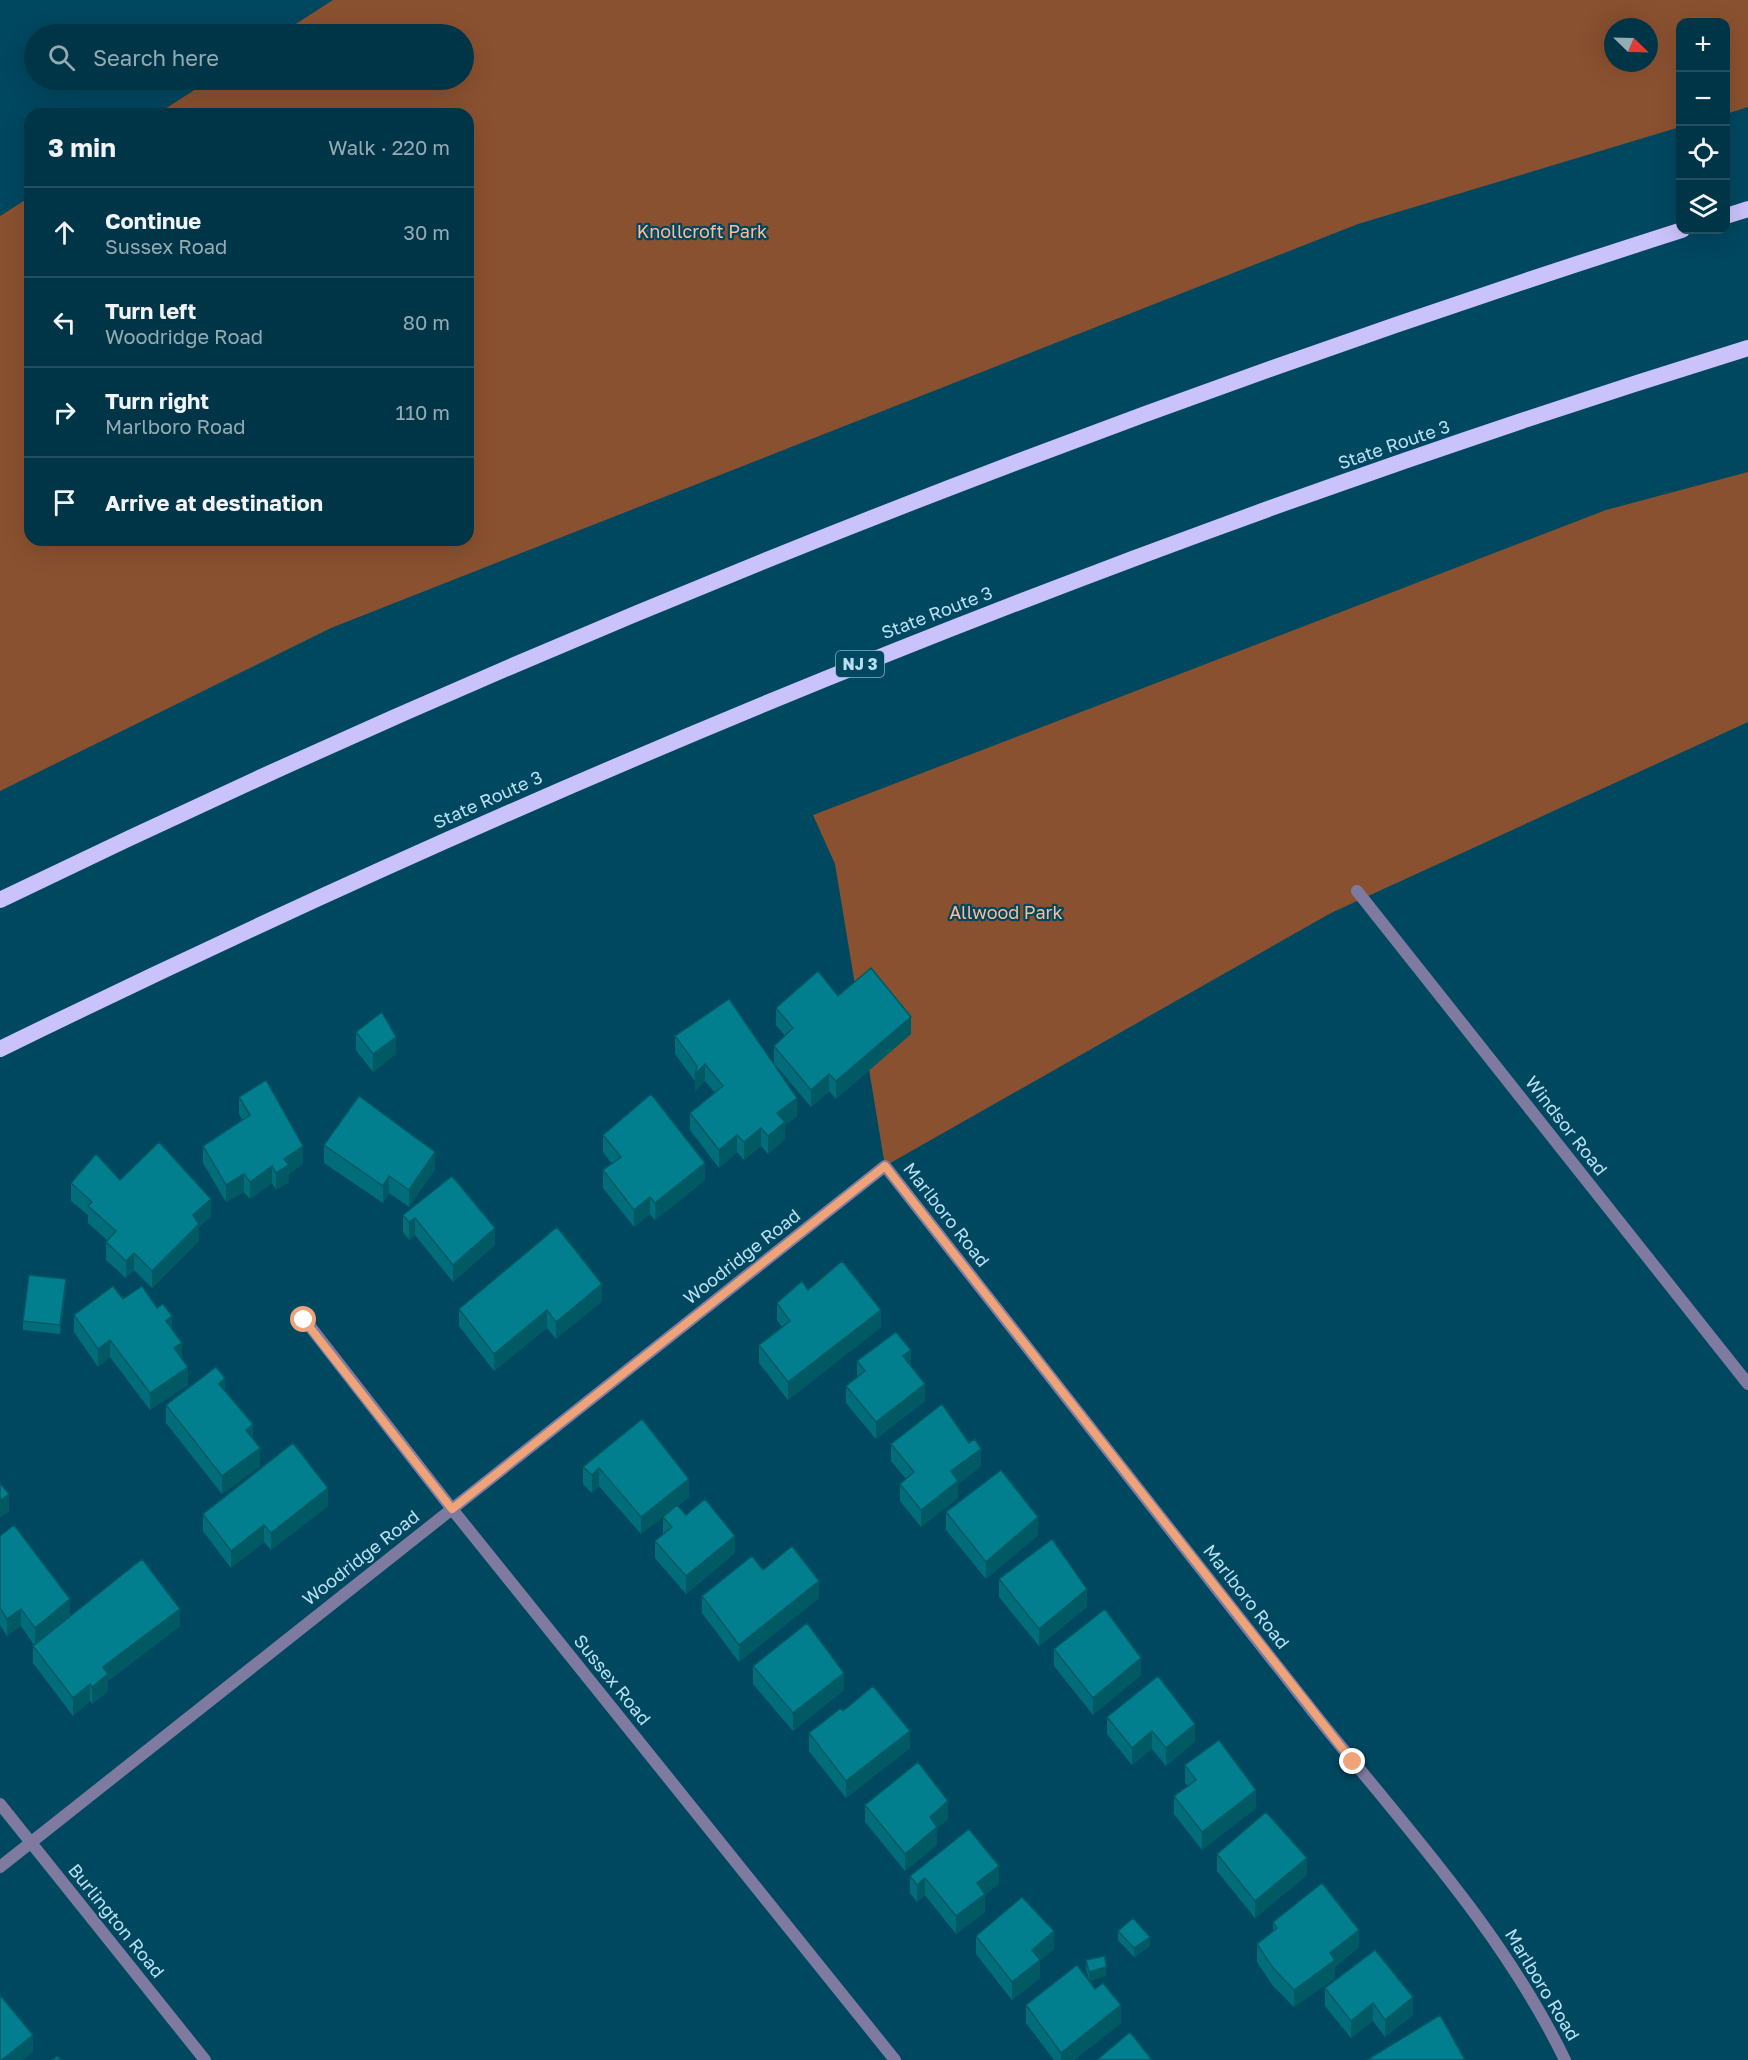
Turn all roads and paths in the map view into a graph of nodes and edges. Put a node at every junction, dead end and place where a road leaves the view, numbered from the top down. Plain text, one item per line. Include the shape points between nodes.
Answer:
1 (1748, 209) edge
2 (1730, 214) edge
3 (1676, 232) edge
4 (1748, 348) edge
5 (1357, 891) dead end
6 (0, 900) edge
7 (0, 1048) edge
8 (885, 1166) joint
9 (304, 1320) dead end
10 (1748, 1384) edge
11 (452, 1509) junction
12 (0, 1804) edge
13 (30, 1843) junction
14 (0, 1867) edge
15 (204, 2060) edge
16 (895, 2060) edge
17 (1565, 2060) edge

1 - 2 highway
3 - 6 highway via 1349,340 857,522 375,726
4 - 7 highway, State Route 3 / NJ 3 via 1394,465 914,642 443,841
5 - 10 street, Windsor Road
8 - 11 street, Woodridge Road
8 - 17 street, Marlboro Road via 1353,1762 1478,1914 1544,2017
9 - 11 street, Sussex Road
11 - 13 street, Woodridge Road
11 - 16 street, Sussex Road
12 - 13 street, Burlington Road
13 - 14 street, Woodridge Road
13 - 15 street, Burlington Road

